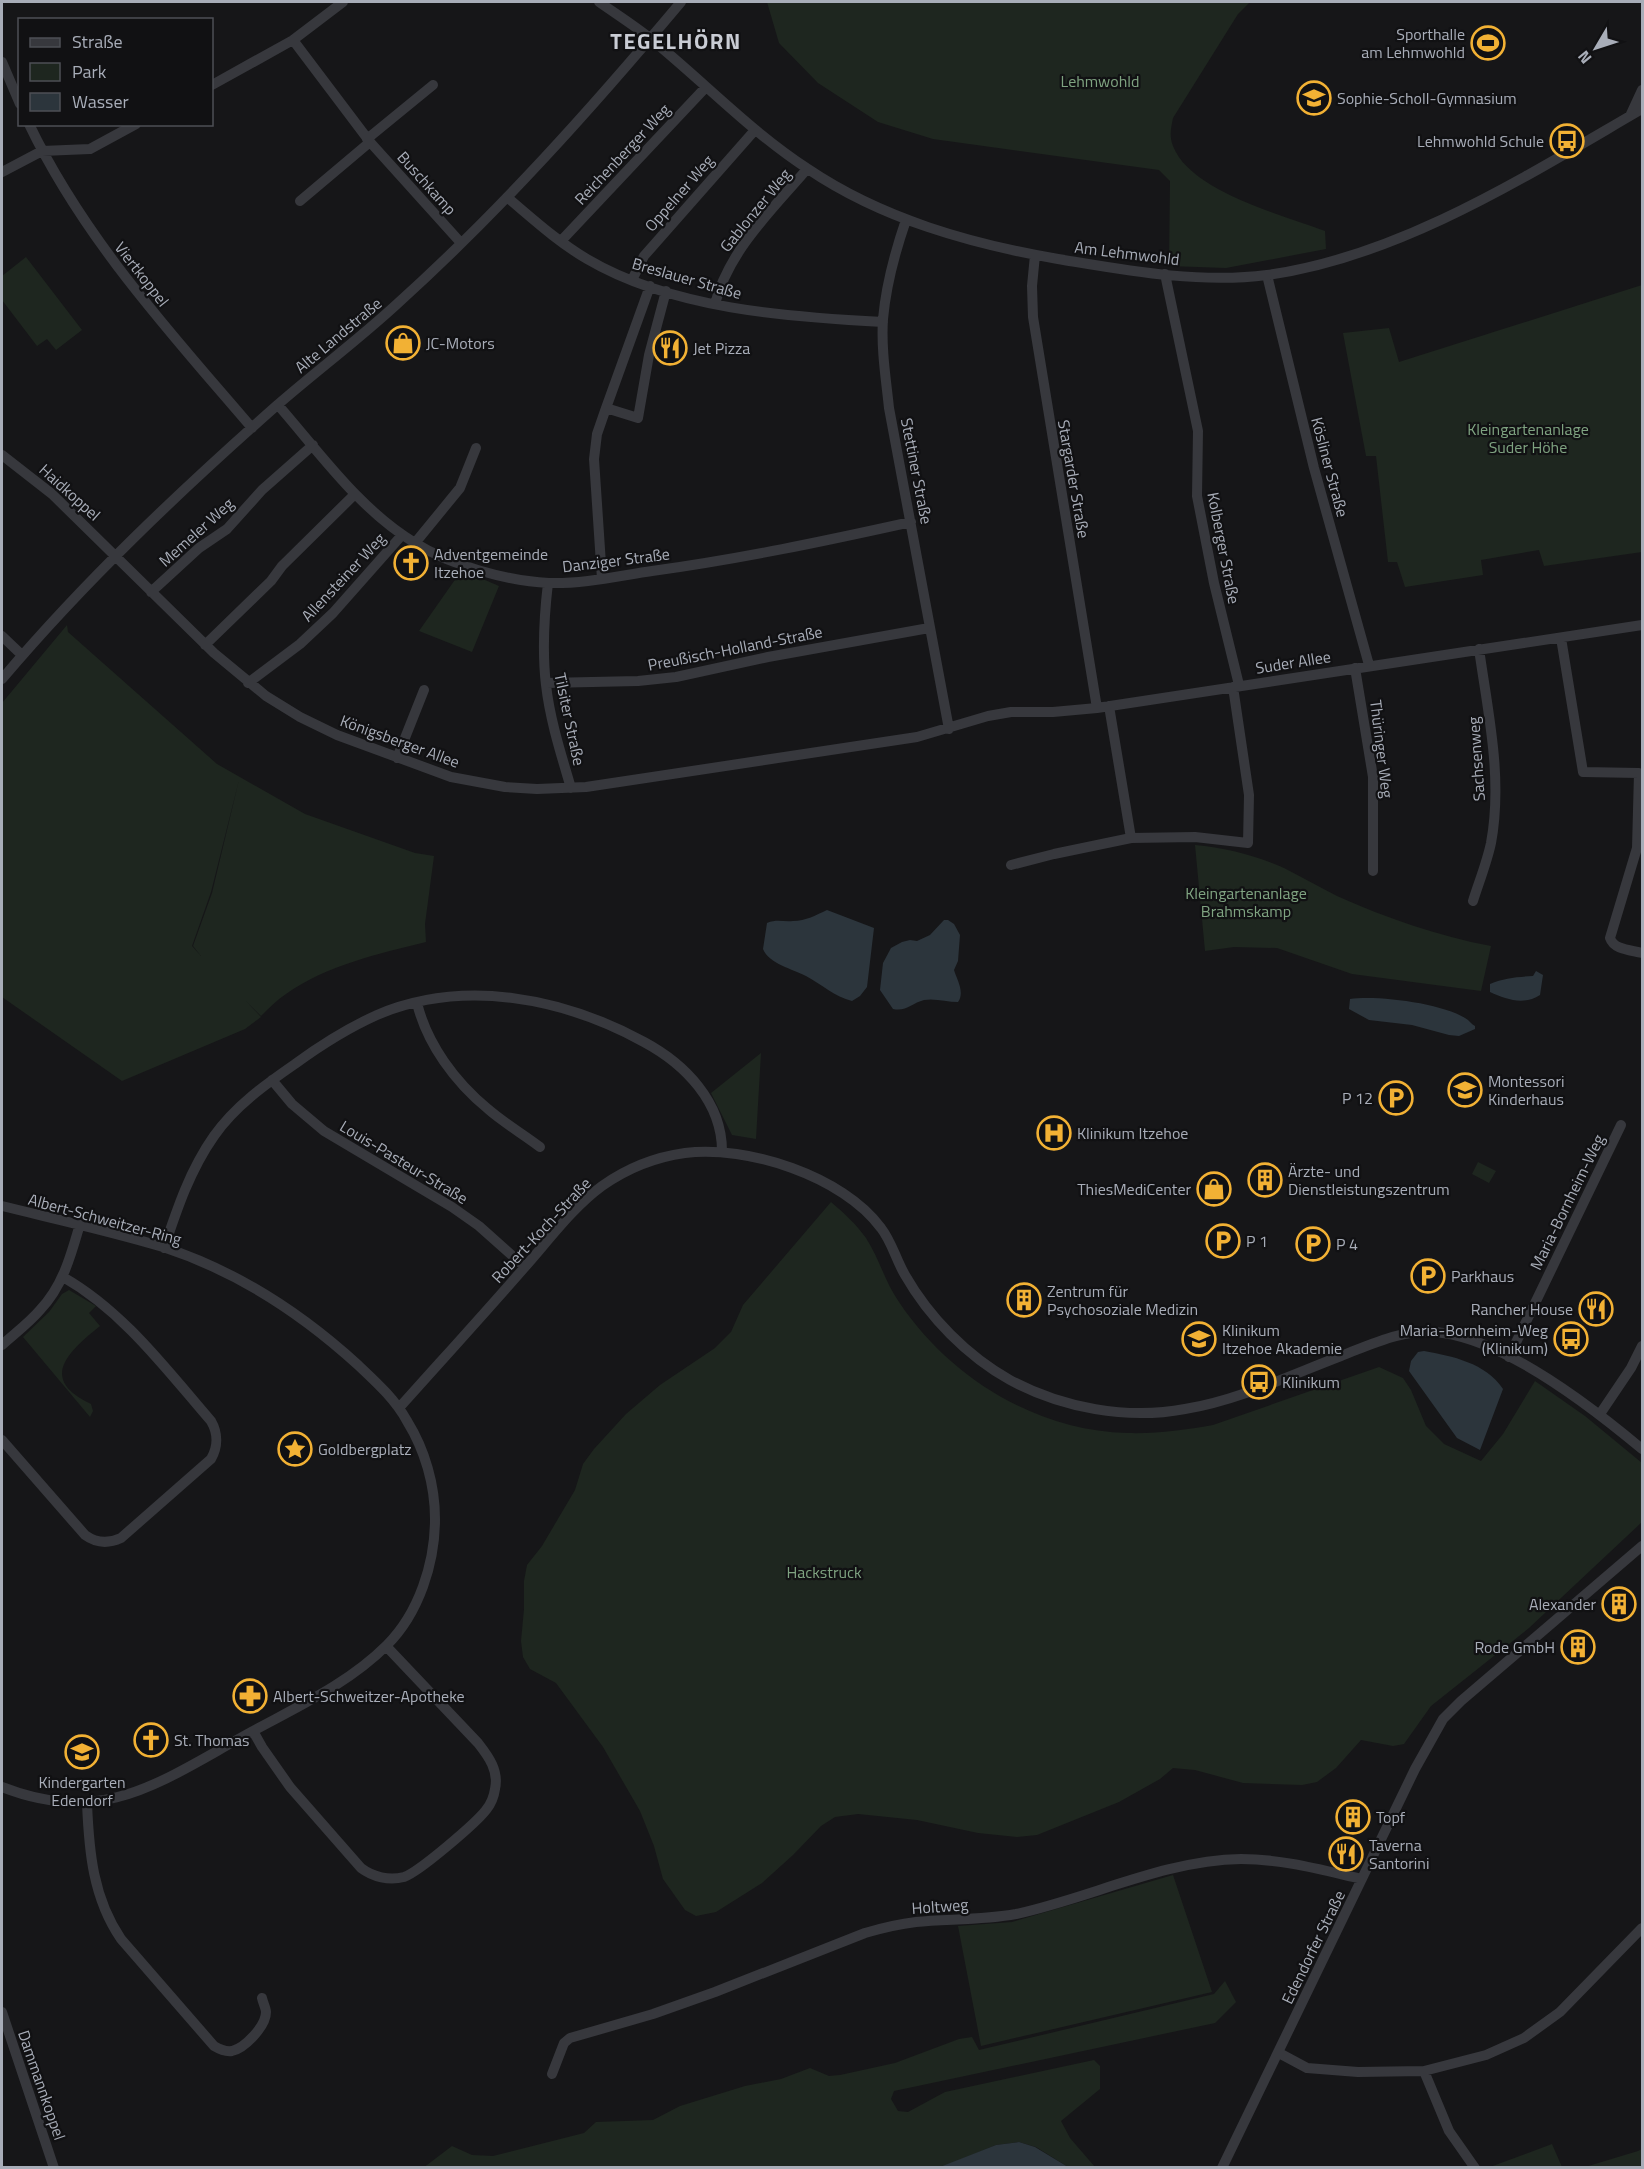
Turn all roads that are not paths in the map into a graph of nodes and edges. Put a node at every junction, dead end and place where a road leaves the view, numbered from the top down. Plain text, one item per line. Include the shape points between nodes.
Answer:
1 (343, 2) edge
2 (599, 2) edge
3 (681, 2) edge
4 (650, 38) junction
5 (293, 40) junction
6 (2, 62) edge
7 (213, 83) edge
8 (433, 85) dead end
9 (706, 87) junction
10 (1642, 90) edge
11 (18, 99) edge
12 (1642, 108) edge
13 (1630, 116) junction
14 (30, 126) edge
15 (132, 126) edge
16 (755, 130) junction
17 (369, 140) junction
18 (42, 151) junction
19 (807, 169) junction
20 (2, 172) edge
21 (508, 198) junction
22 (300, 201) dead end
23 (906, 220) junction
24 (561, 241) junction
25 (461, 243) junction
26 (1035, 255) junction
27 (1166, 274) junction
28 (1267, 275) junction
29 (632, 280) junction
30 (650, 286) junction
31 (666, 291) junction
32 (715, 303) junction
33 (883, 322) junction
34 (278, 405) junction
35 (606, 408) junction
36 (252, 428) junction
37 (313, 445) junction
38 (476, 448) dead end
39 (2, 455) edge
40 (355, 494) junction
41 (911, 522) junction
42 (402, 535) junction
43 (415, 543) junction
44 (116, 556) junction
45 (602, 579) junction
46 (548, 583) junction
47 (151, 592) junction
48 (1642, 625) edge
49 (929, 628) junction
50 (2, 636) edge
51 (1560, 638) junction
52 (205, 645) junction
53 (1479, 649) junction
54 (22, 655) junction
55 (1369, 665) junction
56 (1355, 668) junction
57 (2, 679) edge
58 (248, 683) junction
59 (546, 683) junction
60 (1236, 686) junction
61 (424, 690) dead end
62 (1103, 707) junction
63 (949, 729) junction
64 (397, 758) junction
65 (1641, 773) edge
66 (571, 788) junction
67 (1131, 838) junction
68 (1011, 865) dead end
69 (1373, 871) dead end
70 (1473, 901) dead end
71 (1642, 953) edge
72 (417, 1003) junction
73 (272, 1080) junction
74 (1621, 1125) dead end
75 (540, 1147) dead end
76 (722, 1151) junction
77 (2, 1206) edge
78 (80, 1224) junction
79 (164, 1248) junction
80 (525, 1267) junction
81 (63, 1277) junction
82 (2, 1345) edge
83 (1642, 1346) edge
84 (1509, 1357) junction
85 (399, 1408) junction
86 (1600, 1414) junction
87 (2, 1440) edge
88 (1642, 1449) edge
89 (1642, 1546) edge
90 (386, 1646) junction
91 (253, 1731) junction
92 (2, 1786) edge
93 (87, 1803) junction
94 (1362, 1879) junction
95 (1642, 1928) edge
96 (262, 1998) dead end
97 (2, 2012) edge
98 (1279, 2053) junction
99 (1424, 2071) junction
100 (552, 2074) dead end
101 (54, 2168) edge
102 (1222, 2168) edge
103 (1475, 2168) edge

1 - 5 street
2 - 4 street, Am Lehmwohld
3 - 4 street, Alte Landstraße
4 - 9 street, Am Lehmwohld
4 - 21 street, Alte Landstraße
5 - 7 street
5 - 17 street, Buschkamp
6 - 11 street
8 - 17 street
9 - 16 street, Am Lehmwohld
9 - 24 street, Reichenberger Weg
10 - 13 street
12 - 13 street, Am Lehmwohld
13 - 28 street, Am Lehmwohld via 1531,174 1440,219 1356,253
14 - 18 street, Viertkoppel
15 - 18 street via 90,149
16 - 19 street, Am Lehmwohld
16 - 29 street, Oppelner Weg via 644,256
17 - 22 street
17 - 25 street, Buschkamp
18 - 20 street
18 - 36 street, Viertkoppel via 70,200 127,280
19 - 23 street, Am Lehmwohld
19 - 32 street, Gablonzer Weg via 735,255
21 - 24 street, Breslauer Straße
21 - 25 street, Alte Landstraße
23 - 26 street, Am Lehmwohld
23 - 33 street, Stettiner Straße via 888,281
24 - 29 street, Breslauer Straße via 586,259
25 - 34 street, Alte Landstraße via 397,304
26 - 27 street, Am Lehmwohld
26 - 62 street, Stargarder Straße via 1034,324
27 - 28 street, Am Lehmwohld
27 - 60 street, Kolberger Straße via 1198,431 1197,496
28 - 55 street, Kösliner Straße via 1314,468
29 - 30 street, Breslauer Straße
30 - 31 street, Breslauer Straße
30 - 35 street
31 - 32 street, Breslauer Straße
31 - 35 street via 638,418
32 - 33 street, Breslauer Straße via 771,314
33 - 41 street, Stettiner Straße via 889,408
34 - 36 street, Alte Landstraße
34 - 37 street, Danziger Straße
35 - 45 street via 594,452
36 - 44 street, Alte Landstraße
37 - 40 street, Danziger Straße
37 - 47 street, Memeler Weg via 262,490 227,529 204,543
38 - 43 street via 460,488
39 - 44 street, Haidkoppel via 46,489
40 - 42 street, Danziger Straße
40 - 52 street
41 - 45 street, Danziger Straße via 745,558
41 - 49 street, Stettiner Straße
42 - 43 street, Danziger Straße
42 - 58 street, Allensteiner Weg via 333,613
43 - 46 street, Danziger Straße via 458,563
44 - 47 street, Königsberger Allee
44 - 54 street, Alte Landstraße
45 - 46 street, Danziger Straße
46 - 59 street, Tilsiter Straße via 543,640
47 - 52 street, Königsberger Allee
48 - 51 street, Suder Allee
49 - 59 street, Preußisch-Holland-Straße via 676,677
49 - 63 street, Stettiner Straße
50 - 54 street
51 - 53 street, Suder Allee
51 - 65 street via 1582,772
52 - 58 street, Königsberger Allee
53 - 55 street, Suder Allee
53 - 70 street, Sachsenweg via 1494,748 1496,804 1491,843
54 - 57 street, Alte Landstraße
55 - 56 street, Suder Allee
56 - 60 street, Suder Allee
56 - 69 street, Thüringer Weg via 1373,777
58 - 64 street, Königsberger Allee via 314,724
59 - 66 street, Tilsiter Straße via 554,730
60 - 62 street, Suder Allee
60 - 67 street, Kolberger Straße via 1249,795 1248,843 1195,837
61 - 64 street
62 - 63 street, Suder Allee via 1011,712
62 - 67 street, Stargarder Straße
63 - 66 street, Königsberger Allee
64 - 66 street, Königsberger Allee via 451,777 505,787
65 - 71 street via 1637,848 1610,938 1616,946
67 - 68 street
72 - 73 street via 346,1030
72 - 75 street via 434,1043 459,1081 489,1110
72 - 76 street via 473,996 520,999 568,1010 635,1037 666,1055 700,1089 718,1121
73 - 79 street via 233,1114 207,1148 181,1198
73 - 80 street, Louis-Pasteur-Straße via 292,1104 324,1131 452,1207
74 - 84 street, Maria-Bornheim-Weg
76 - 80 street, Robert-Koch-Straße via 677,1154 615,1178 578,1208
76 - 84 street, Robert-Koch-Straße via 796,1171 849,1196 884,1231 916,1293 956,1339 1009,1379 1056,1400 1120,1412 1184,1410 1235,1396 1379,1341 1415,1332 1467,1339
77 - 78 street, Albert-Schweitzer-Ring
78 - 79 street, Albert-Schweitzer-Ring
78 - 81 street
79 - 85 street, Albert-Schweitzer-Ring via 263,1292 308,1322 370,1376
80 - 85 street, Robert-Koch-Straße
81 - 82 street via 43,1307
81 - 87 street via 112,1311 211,1420 217,1437 214,1453 124,1535 105,1542 85,1535
83 - 86 street
84 - 86 street, Robert-Koch-Straße
85 - 90 street, Albert-Schweitzer-Ring via 428,1468 435,1531 432,1559 422,1589
86 - 88 street, Robert-Koch-Straße
89 - 94 street, Edendorfer Straße via 1448,1713 1415,1769
90 - 91 street, Albert-Schweitzer-Ring via 335,1686
90 - 91 street via 486,1752 495,1774 495,1792 486,1810 414,1872 385,1878 357,1864 283,1777
91 - 93 street, Albert-Schweitzer-Ring via 165,1780 123,1796
92 - 93 street, Albert-Schweitzer-Ring via 39,1800
93 - 96 street via 92,1867 109,1920 214,2046 232,2051 260,2030 266,2010
94 - 98 street, Edendorfer Straße
94 - 100 street, Holtweg via 1284,1861 1224,1860 1179,1867 1016,1914 892,1926 675,2007 570,2038
95 - 99 street via 1560,2012 1534,2031 1511,2045
97 - 101 street, Dammannkoppel
98 - 99 street via 1313,2069
98 - 102 street, Edendorfer Straße
99 - 103 street via 1449,2131

